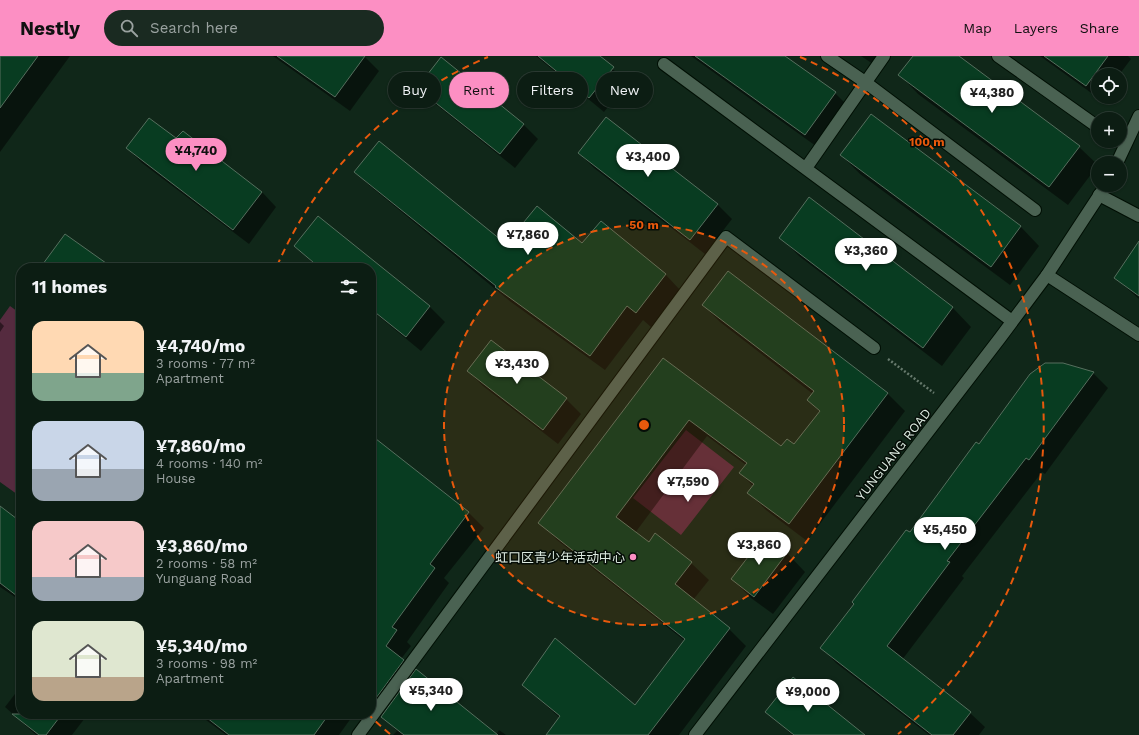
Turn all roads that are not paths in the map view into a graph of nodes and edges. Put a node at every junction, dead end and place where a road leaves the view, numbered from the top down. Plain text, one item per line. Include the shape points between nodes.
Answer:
1 (827, 56) edge
2 (884, 56) edge
3 (998, 56) edge
4 (664, 64) dead end
5 (865, 82) junction
6 (1139, 116) edge
7 (1091, 122) edge
8 (1127, 134) edge
9 (806, 168) junction
10 (1101, 192) edge
11 (1099, 195) junction
12 (1035, 210) dead end
13 (1139, 216) edge
14 (1046, 275) junction
15 (1012, 321) junction
16 (1139, 335) edge
17 (874, 348) road end
18 (376, 711) edge
19 (370, 719) edge
20 (358, 735) edge
21 (695, 735) edge

1 - 5 street
2 - 5 street
3 - 7 street
4 - 9 street
5 - 9 street
5 - 12 street
6 - 8 street
9 - 15 street
10 - 11 street, YUNGUANG ROAD
11 - 13 street
11 - 14 street, YUNGUANG ROAD
14 - 15 street, YUNGUANG ROAD
14 - 16 street
15 - 21 street, YUNGUANG ROAD
17 - 18 street via 726,237
19 - 20 street

